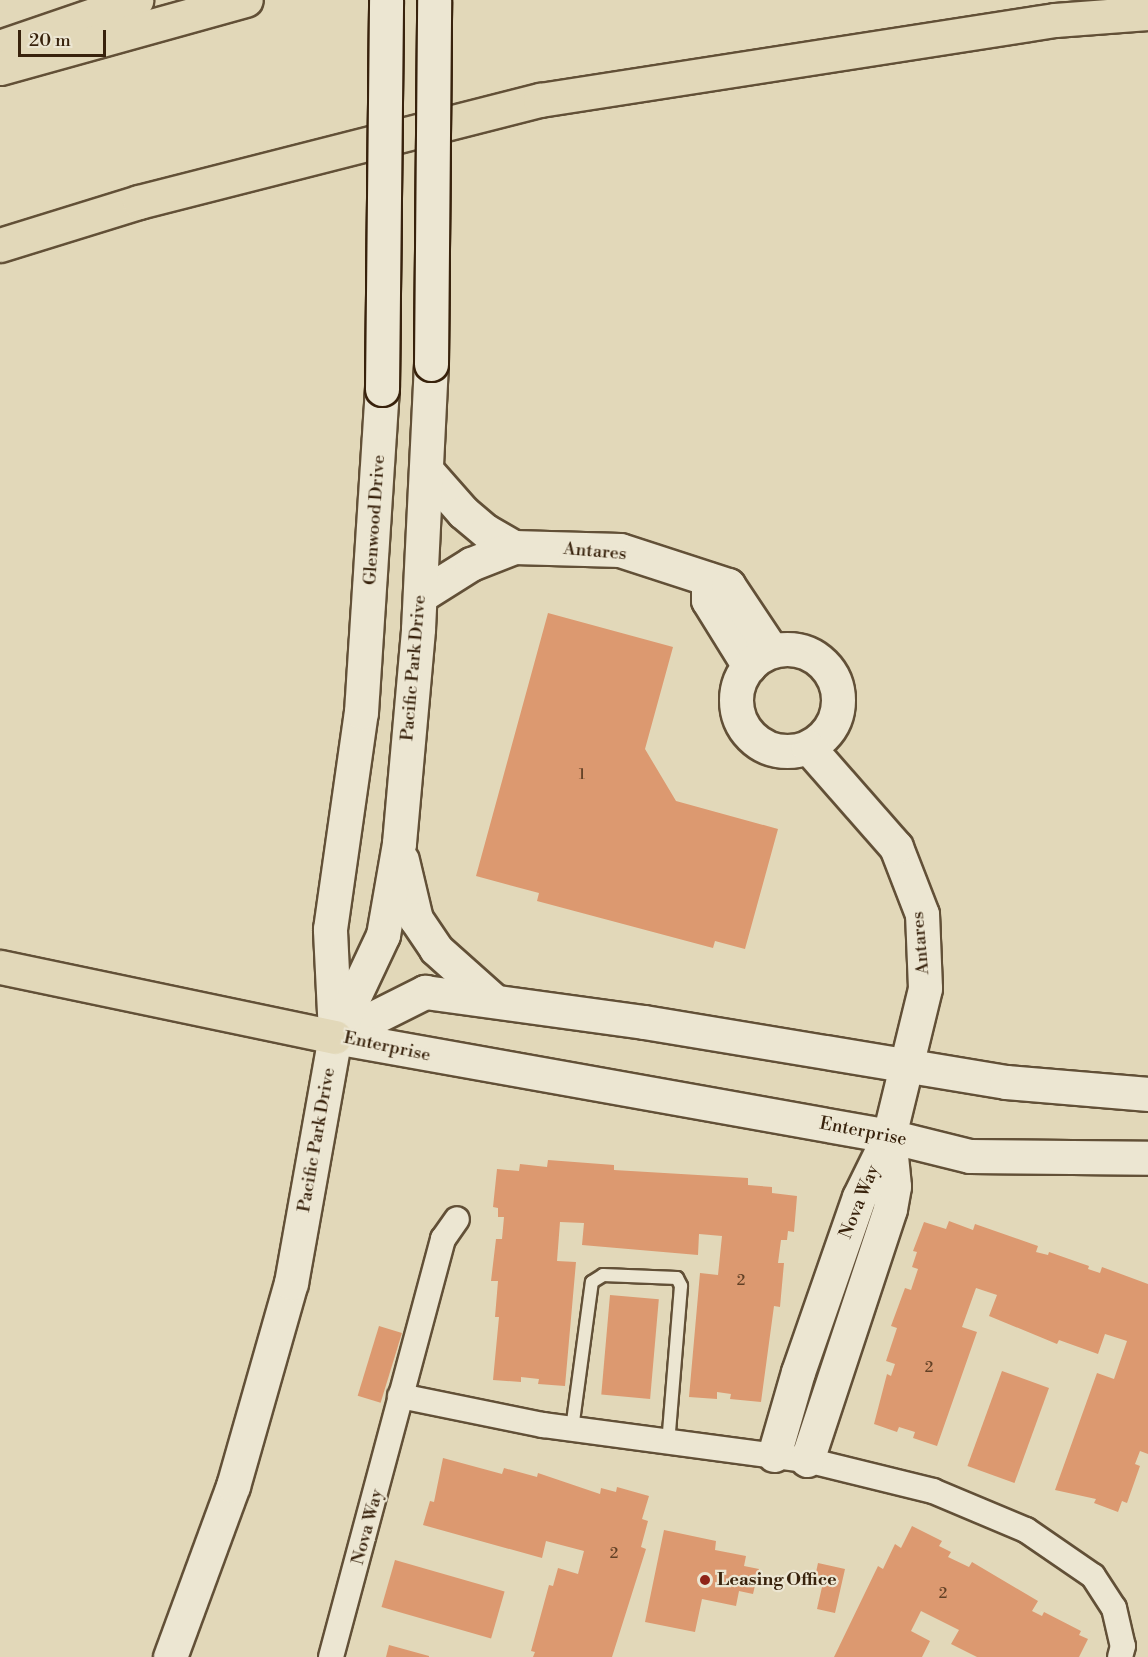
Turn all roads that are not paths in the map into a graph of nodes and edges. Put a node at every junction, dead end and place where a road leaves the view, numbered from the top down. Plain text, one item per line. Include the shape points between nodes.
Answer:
1 (136, 0) edge
2 (246, 0) edge
3 (386, 0) edge
4 (434, 0) edge
5 (1148, 13) edge
6 (0, 47) edge
7 (0, 68) edge
8 (0, 245) edge
9 (426, 470) junction
10 (514, 547) junction
11 (420, 596) junction
12 (760, 659) junction
13 (808, 747) junction
14 (399, 843) junction
15 (0, 967) edge
16 (493, 1000) junction
17 (335, 1037) junction
18 (907, 1067) junction
19 (1148, 1094) edge
20 (889, 1136) junction
21 (1148, 1158) edge
22 (457, 1219) dead end
23 (400, 1396) junction
24 (572, 1429) junction
25 (668, 1443) junction
26 (774, 1455) junction
27 (807, 1460) junction
28 (170, 1657) edge
29 (332, 1657) edge
30 (1120, 1657) edge

1 - 6 highway
2 - 7 highway
3 - 17 main road, Glenwood Drive, bridge via 382,389 361,712 330,929
4 - 9 main road, Pacific Park Drive, bridge via 431,364
5 - 8 highway via 1055,20 540,100 161,196
9 - 10 main road via 463,512
9 - 11 main road, Pacific Park Drive
10 - 11 main road via 471,564
10 - 12 main road, Antares via 620,550 708,579 708,600
11 - 14 main road, Pacific Park Drive
12 - 13 main road via 737,687 735,702 744,730 755,741 781,752
12 - 13 main road via 795,649 809,654 826,668 837,687 836,716 820,739
13 - 18 main road, Antares via 896,847 922,914 925,988
14 - 16 main road via 416,919 436,949
14 - 17 main road, Pacific Park Drive via 383,936
15 - 17 highway
16 - 17 main road, Enterprise via 425,992
16 - 18 main road, Enterprise
17 - 20 main road, Enterprise
17 - 28 main road, Pacific Park Drive via 291,1283 233,1486
18 - 19 main road, Enterprise via 1006,1082
18 - 20 main road, Antares
20 - 21 main road, Enterprise via 970,1156
20 - 26 main road, Nova Way via 859,1197 798,1372
20 - 27 main road, Nova Way via 894,1186 890,1209
22 - 23 street, Nova Way via 443,1239
23 - 24 street
23 - 29 street, Nova Way
24 - 25 street
24 - 25 lane via 592,1282 603,1275 677,1278 681,1286
25 - 26 street
26 - 27 street
27 - 30 street via 933,1491 1026,1530 1093,1575 1114,1608 1123,1646

